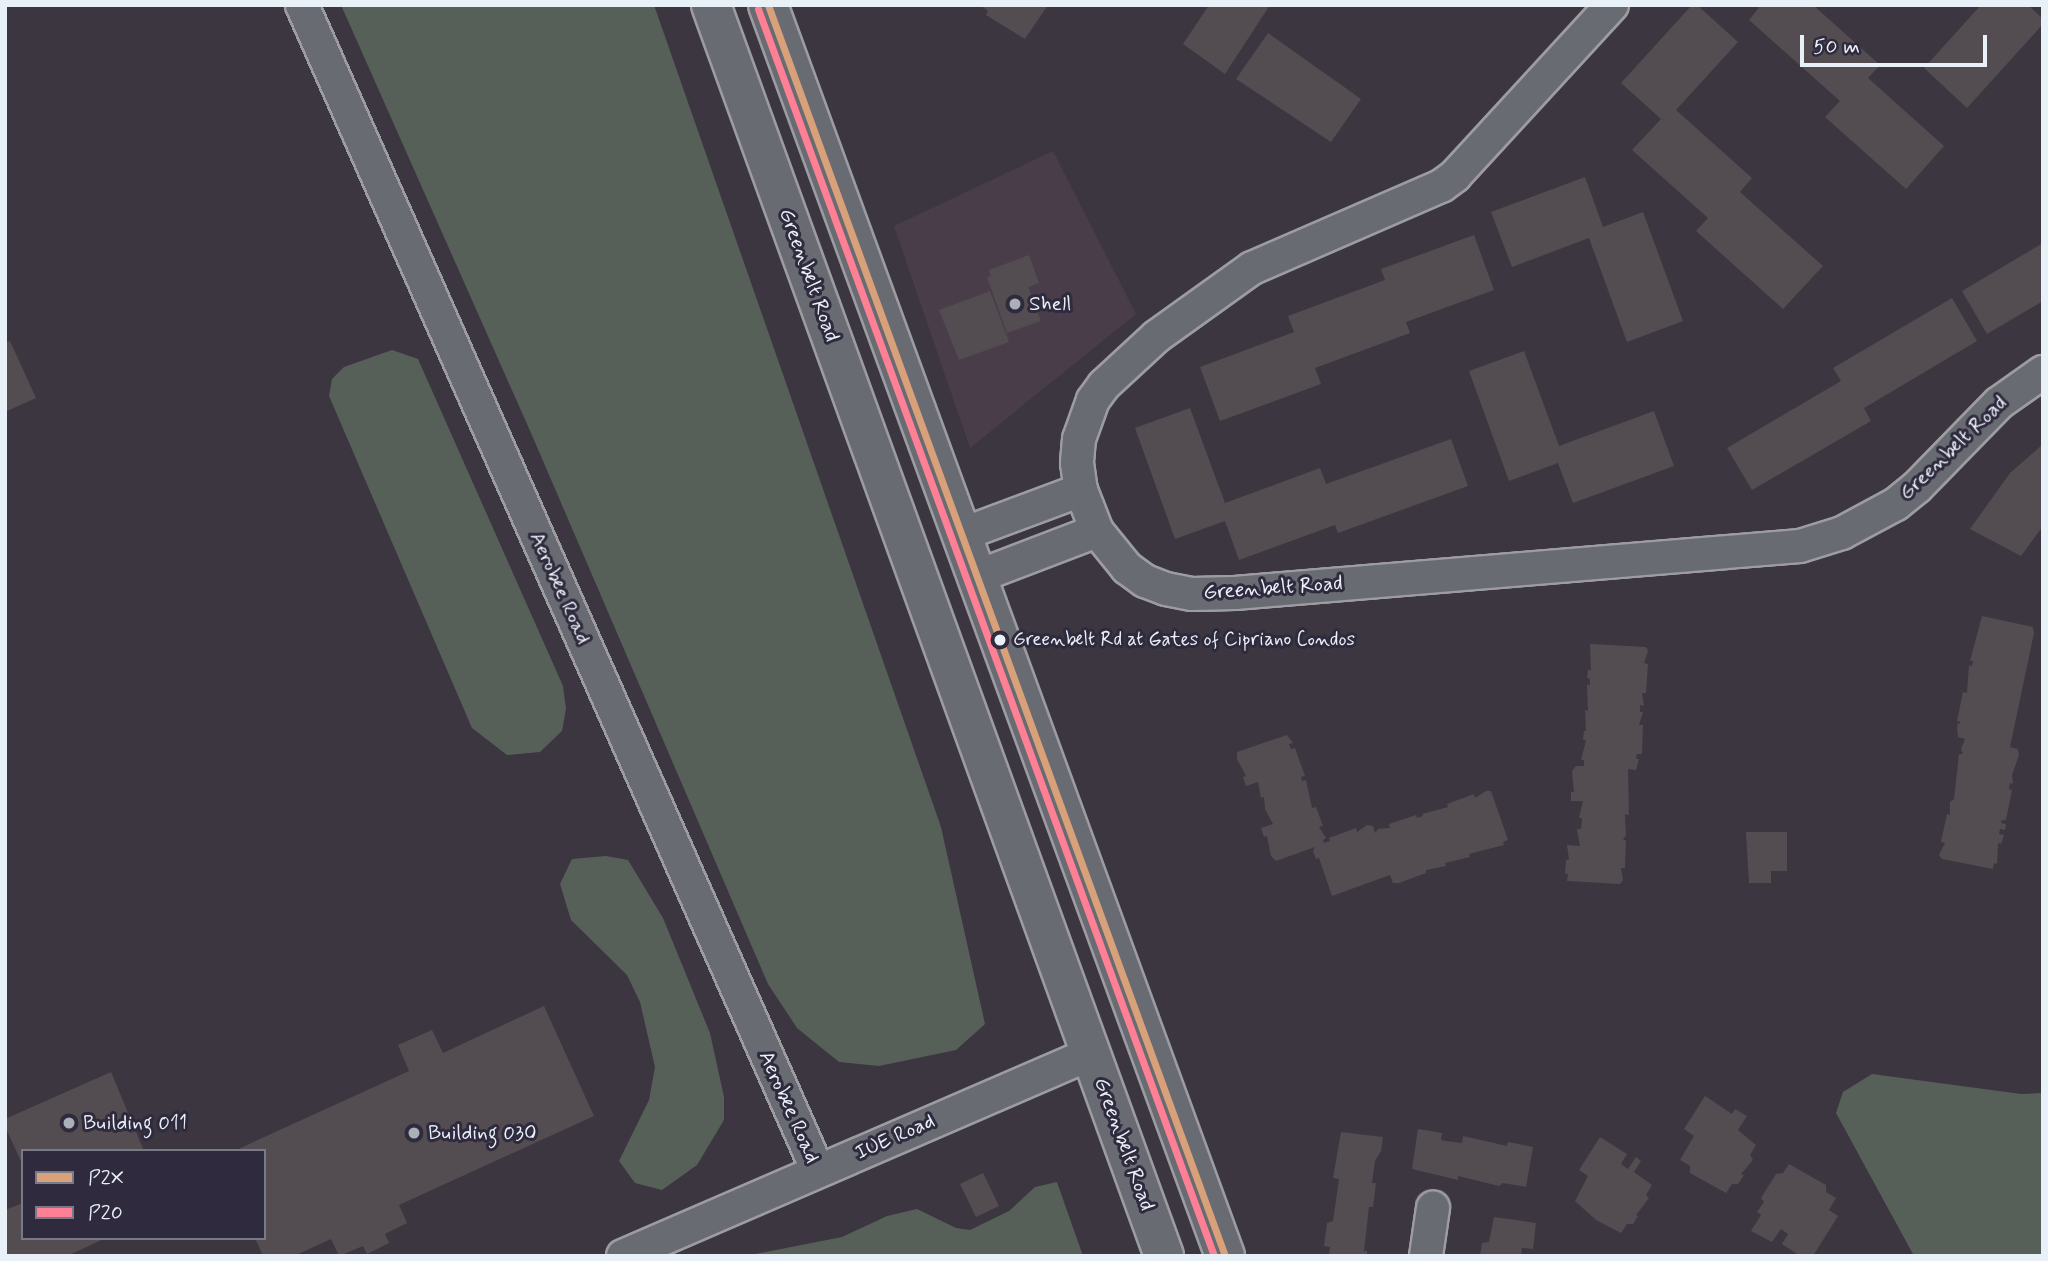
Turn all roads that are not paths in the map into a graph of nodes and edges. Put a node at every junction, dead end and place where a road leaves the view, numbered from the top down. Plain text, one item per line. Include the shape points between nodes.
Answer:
1 (302, 5) edge
2 (711, 5) edge
3 (768, 5) edge
4 (1612, 5) edge
5 (2043, 372) edge
6 (1081, 490) junction
7 (1097, 531) junction
8 (963, 534) junction
9 (979, 576) junction
10 (1090, 1054) junction
11 (818, 1171) junction
12 (1433, 1208) dead end
13 (623, 1256) edge
14 (1164, 1256) edge
15 (1226, 1256) edge
16 (1426, 1256) edge

1 - 11 street, Aerobee Road
2 - 10 main road, Greenbelt Road
3 - 8 main road
4 - 6 street, Greenbelt Road via 1441,187 1252,268 1121,368 1098,392 1086,416 1078,451
5 - 7 street, Greenbelt Road via 1999,403 1896,503 1842,533 1793,547 1192,594 1145,581 1119,559
6 - 7 street, Greenbelt Road
6 - 8 street
7 - 9 street
8 - 9 main road
9 - 15 main road
10 - 11 street, IUE Road
10 - 14 main road, Greenbelt Road
11 - 13 street, IUE Road
12 - 16 street

